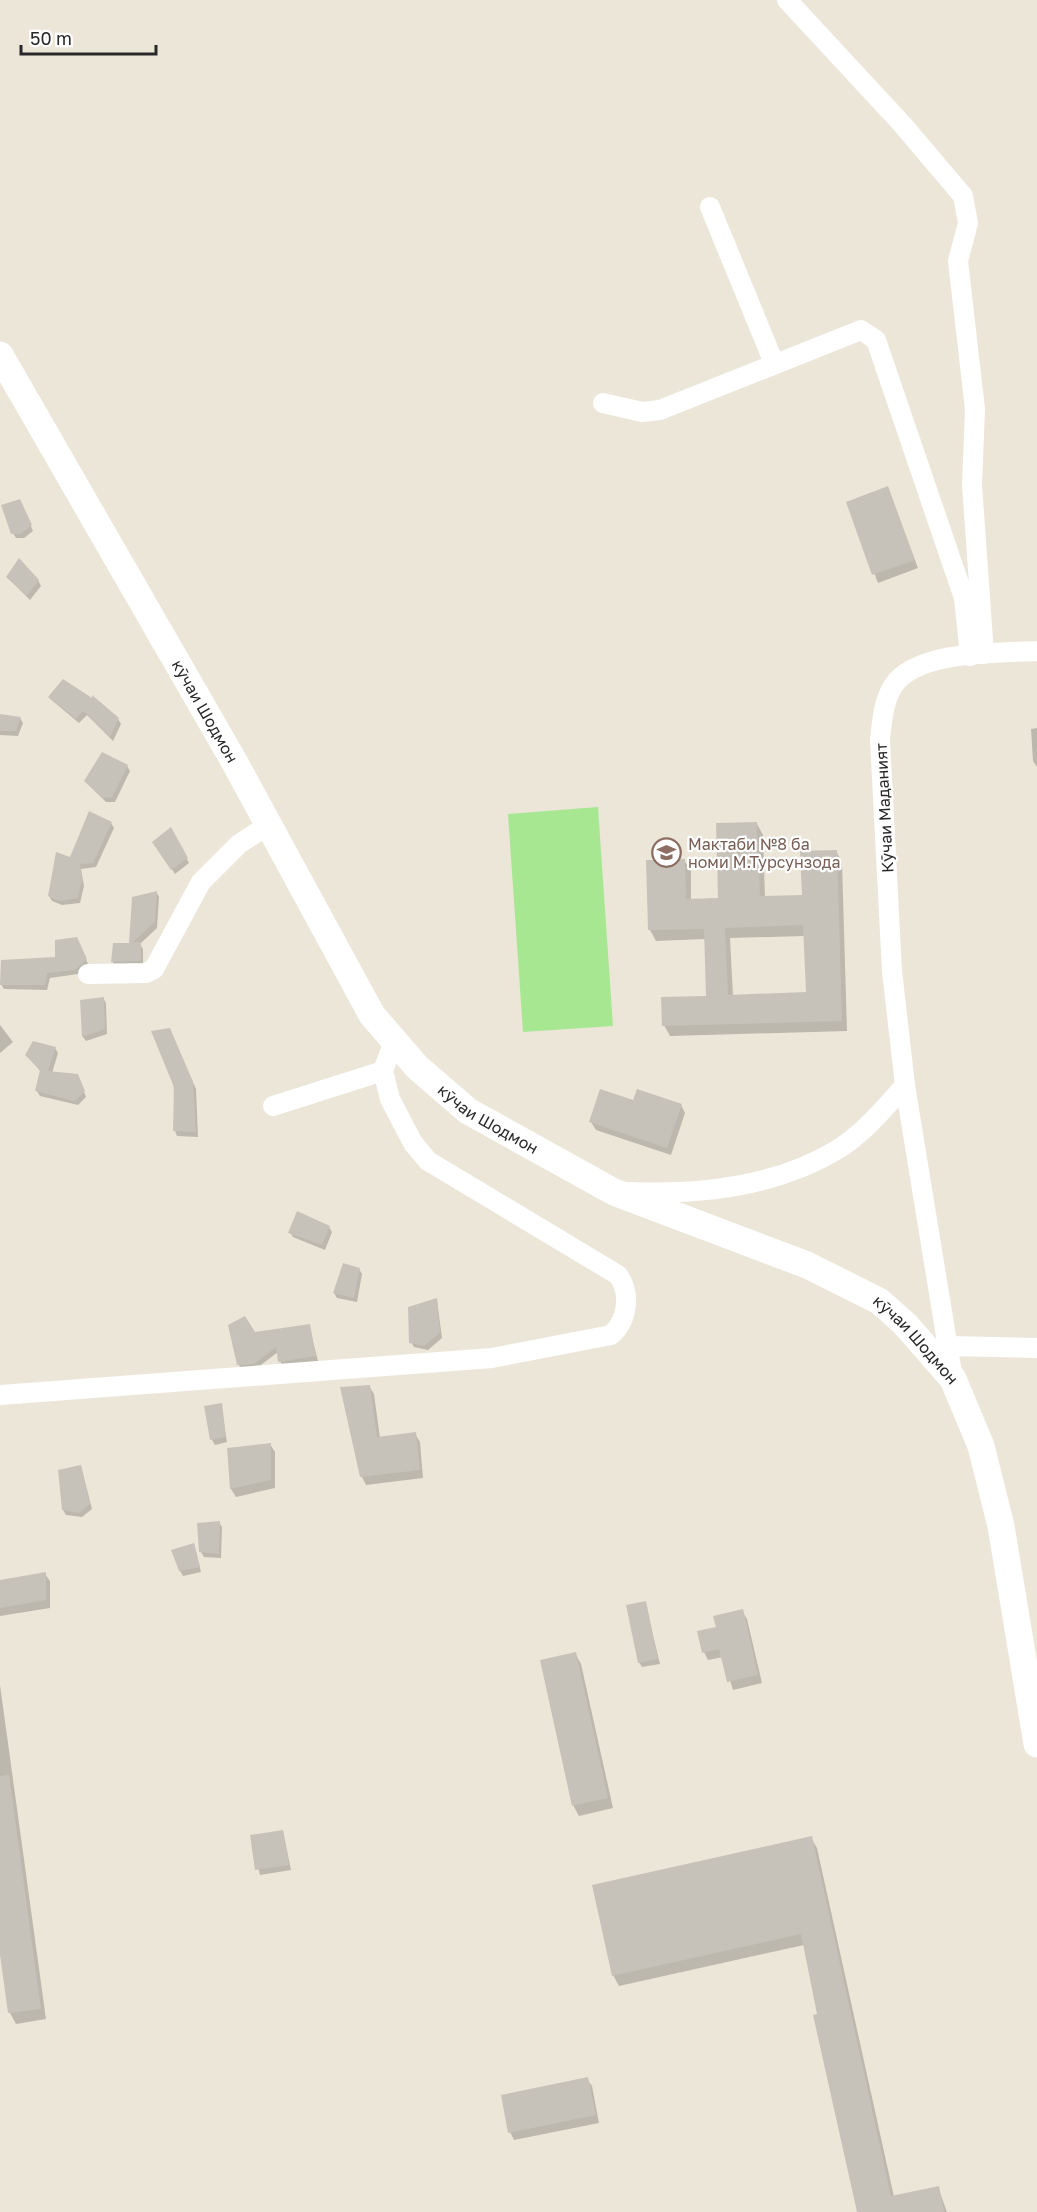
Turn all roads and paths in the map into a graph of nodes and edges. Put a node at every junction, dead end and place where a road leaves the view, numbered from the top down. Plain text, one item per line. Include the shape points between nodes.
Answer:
1 (787, 0) edge
2 (710, 207) dead end
3 (0, 355) edge
4 (774, 363) junction
5 (603, 403) dead end
6 (1037, 651) edge
7 (977, 655) junction
8 (268, 825) junction
9 (88, 974) dead end
10 (394, 1041) junction
11 (383, 1071) junction
12 (905, 1085) junction
13 (273, 1106) dead end
14 (614, 1192) junction
15 (949, 1346) junction
16 (1037, 1348) edge
17 (953, 1379) junction
18 (0, 1395) edge
19 (1037, 1744) edge

1 - 7 street via 902,124 963,196 967,206 968,223 958,261 975,409 972,485
2 - 4 street
3 - 8 main road, кӯчаи Шодмон
4 - 5 street via 660,410 642,412
4 - 7 street via 861,330 876,340 964,598
6 - 7 street, Кӯчаи Маданият
7 - 12 street, Кӯчаи Маданият via 932,661 909,670 893,686 883,711 880,740 892,971
8 - 9 street via 239,844 201,882 154,969 146,973
8 - 10 main road, кӯчаи Шодмон via 372,1015
10 - 11 street
10 - 14 main road, кӯчаи Шодмон via 468,1111
11 - 13 street
11 - 18 street via 400,1120 412,1143 428,1161 618,1275 626,1303 620,1323 611,1335 492,1358
12 - 14 street via 854,1138 790,1172 691,1193
12 - 15 street, Кӯчаи Маданият
14 - 17 main road, кӯчаи Шодмон via 807,1264 850,1285 879,1301 905,1324
15 - 16 street
15 - 17 street, Кӯчаи Маданият
17 - 19 main road, кӯчаи Шодмон via 981,1446 1001,1526

